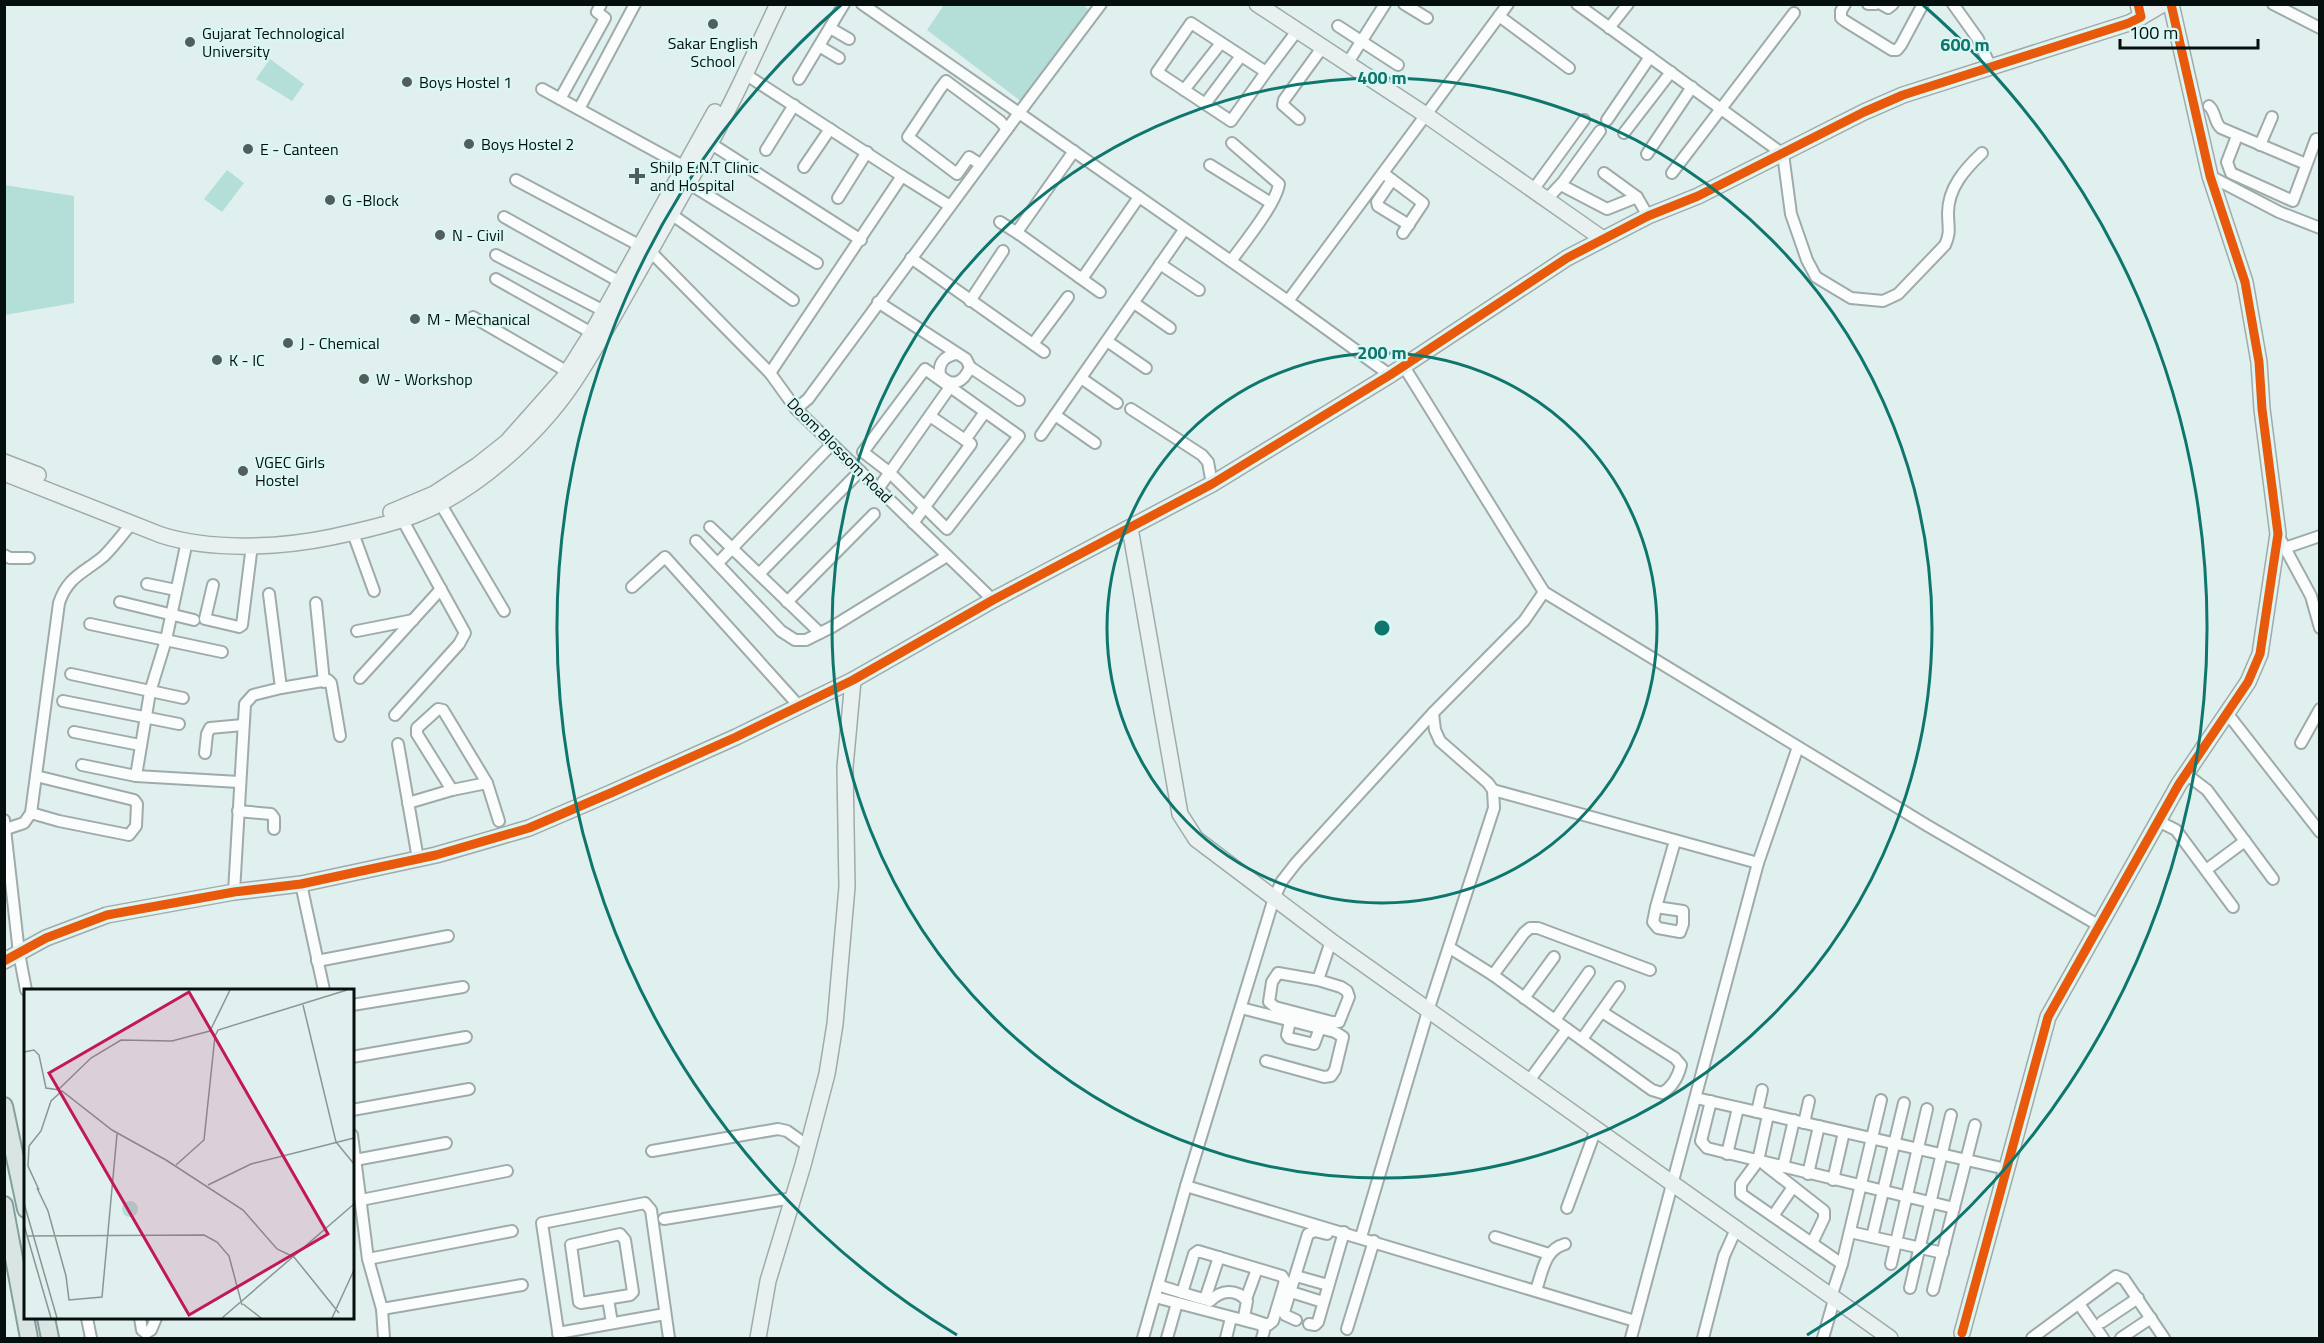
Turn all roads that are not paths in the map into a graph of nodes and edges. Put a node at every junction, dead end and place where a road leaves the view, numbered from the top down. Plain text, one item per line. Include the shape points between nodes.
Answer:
1 (601, 4) edge
2 (635, 4) edge
3 (768, 4) edge
4 (778, 4) edge
5 (844, 4) edge
6 (862, 4) edge
7 (1101, 4) edge
8 (1257, 4) edge
9 (1385, 4) edge
10 (1404, 4) edge
11 (1508, 4) edge
12 (1577, 4) edge
13 (1599, 4) edge
14 (1628, 4) edge
15 (1845, 4) edge
16 (1868, 4) edge
17 (1876, 4) edge
18 (1881, 4) edge
19 (1893, 4) edge
20 (1923, 4) edge
21 (1953, 4) edge
22 (2163, 4) edge
23 (2171, 4) edge
24 (2273, 4) edge
25 (2140, 11) edge
26 (1794, 13) dead end
27 (1591, 15) junction
28 (1499, 16) junction
29 (1427, 18) dead end
30 (1338, 26) dead end
31 (830, 28) junction
32 (1609, 28) junction
33 (2319, 28) edge
34 (1297, 31) junction
35 (849, 39) dead end
36 (1362, 41) junction
37 (1221, 43) junction
38 (819, 46) junction
39 (1322, 48) junction
40 (1241, 56) junction
41 (1650, 57) junction
42 (839, 58) dead end
43 (1347, 64) junction
44 (1398, 65) dead end
45 (1569, 68) dead end
46 (1991, 68) junction
47 (740, 72) junction
48 (1266, 72) junction
49 (1671, 72) junction
50 (799, 79) dead end
51 (1692, 87) junction
52 (542, 89) dead end
53 (1184, 90) junction
54 (560, 99) junction
55 (1205, 104) junction
56 (794, 105) junction
57 (2209, 106) dead end
58 (1722, 108) junction
59 (579, 109) junction
60 (1019, 113) junction
61 (1425, 115) junction
62 (2272, 117) dead end
63 (1299, 119) dead end
64 (1584, 120) dead end
65 (1607, 120) dead end
66 (830, 129) junction
67 (1007, 129) junction
68 (1600, 131) dead end
69 (1624, 133) dead end
70 (2236, 136) junction
71 (2318, 141) edge
72 (710, 143) junction
73 (1232, 143) dead end
74 (2260, 146) junction
75 (766, 150) dead end
76 (1074, 151) junction
77 (867, 152) junction
78 (1982, 153) dead end
79 (1647, 154) dead end
80 (1782, 154) junction
81 (980, 164) junction
82 (2306, 164) junction
83 (1210, 165) dead end
84 (804, 167) dead end
85 (2229, 168) junction
86 (1604, 173) dead end
87 (1672, 173) dead end
88 (688, 174) junction
89 (903, 176) junction
90 (1388, 176) junction
91 (2215, 179) junction
92 (516, 180) dead end
93 (1561, 185) junction
94 (1533, 190) junction
95 (1139, 197) junction
96 (1637, 197) junction
97 (838, 198) dead end
98 (1547, 200) junction
99 (1271, 204) junction
100 (950, 206) junction
101 (671, 214) junction
102 (1648, 216) junction
103 (504, 218) dead end
104 (2293, 218) junction
105 (1000, 222) dead end
106 (2319, 228) edge
107 (1184, 230) junction
108 (1018, 234) junction
109 (1603, 239) junction
110 (861, 240) junction
111 (646, 248) junction
112 (1003, 251) dead end
113 (496, 255) dead end
114 (910, 258) junction
115 (1231, 261) junction
116 (817, 263) dead end
117 (1160, 264) junction
118 (1078, 277) junction
119 (496, 279) dead end
120 (620, 282) junction
121 (1199, 290) dead end
122 (1100, 292) dead end
123 (1068, 297) dead end
124 (793, 300) dead end
125 (970, 301) junction
126 (1288, 301) junction
127 (878, 302) junction
128 (1134, 303) junction
129 (604, 311) junction
130 (473, 317) dead end
131 (1170, 328) dead end
132 (592, 333) junction
133 (1107, 341) junction
134 (1033, 344) junction
135 (1044, 352) dead end
136 (956, 354) junction
137 (1403, 365) junction
138 (970, 367) junction
139 (1146, 368) dead end
140 (770, 373) junction
141 (1390, 375) junction
142 (568, 378) junction
143 (1081, 378) junction
144 (950, 387) junction
145 (1019, 400) dead end
146 (1117, 403) dead end
147 (796, 409) junction
148 (1131, 409) dead end
149 (985, 412) junction
150 (1055, 415) junction
151 (930, 416) junction
152 (1041, 435) dead end
153 (965, 440) junction
154 (1095, 443) dead end
155 (832, 444) junction
156 (4, 462) edge
157 (860, 471) junction
158 (889, 472) junction
159 (4, 473) edge
160 (1212, 484) junction
161 (878, 489) junction
162 (435, 501) junction
163 (925, 507) junction
164 (874, 514) dead end
165 (402, 519) junction
166 (132, 523) junction
167 (913, 523) junction
168 (710, 527) dead end
169 (1130, 528) junction
170 (353, 533) junction
171 (177, 536) junction
172 (2319, 536) edge
173 (282, 539) junction
174 (696, 541) dead end
175 (2282, 541) junction
176 (252, 545) junction
177 (732, 548) junction
178 (4, 555) edge
179 (947, 556) junction
180 (29, 558) dead end
181 (718, 563) junction
182 (759, 574) junction
183 (147, 584) dead end
184 (213, 585) dead end
185 (633, 587) dead end
186 (441, 589) junction
187 (176, 590) junction
188 (375, 591) dead end
189 (1545, 592) junction
190 (269, 594) dead end
191 (993, 600) junction
192 (120, 602) dead end
193 (787, 602) junction
194 (316, 603) dead end
195 (504, 610) dead end
196 (171, 612) junction
197 (194, 620) dead end
198 (413, 620) junction
199 (90, 624) dead end
200 (2319, 627) edge
201 (357, 631) dead end
202 (820, 633) junction
203 (166, 640) junction
204 (222, 652) dead end
205 (71, 674) dead end
206 (360, 678) dead end
207 (853, 680) junction
208 (324, 682) junction
209 (280, 688) junction
210 (150, 692) junction
211 (183, 698) dead end
212 (63, 701) dead end
213 (799, 706) junction
214 (2319, 709) edge
215 (1433, 713) junction
216 (2227, 713) junction
217 (395, 714) dead end
218 (146, 718) junction
219 (179, 724) dead end
220 (243, 725) junction
221 (74, 732) dead end
222 (340, 736) dead end
223 (2301, 743) dead end
224 (398, 744) dead end
225 (140, 745) junction
226 (1798, 747) junction
227 (205, 753) dead end
228 (81, 765) dead end
229 (2186, 774) junction
230 (36, 776) junction
231 (136, 776) junction
232 (239, 782) junction
233 (487, 783) junction
234 (452, 790) junction
235 (1493, 790) junction
236 (408, 803) junction
237 (238, 811) junction
238 (31, 813) junction
239 (499, 821) dead end
240 (2158, 821) junction
241 (5, 824) edge
242 (274, 829) dead end
243 (2319, 832) edge
244 (1675, 841) junction
245 (2245, 842) junction
246 (418, 859) junction
247 (1758, 862) junction
248 (2206, 870) junction
249 (2273, 879) dead end
250 (301, 884) junction
251 (234, 892) junction
252 (1274, 898) junction
253 (1656, 907) dead end
254 (2233, 907) dead end
255 (2098, 925) junction
256 (448, 936) dead end
257 (1331, 941) junction
258 (1450, 948) junction
259 (19, 953) junction
260 (1554, 957) dead end
261 (4, 961) edge
262 (317, 961) junction
263 (1650, 970) dead end
264 (1588, 972) dead end
265 (1492, 975) junction
266 (1318, 980) junction
267 (463, 987) dead end
268 (1618, 987) dead end
269 (26, 989) edge
270 (324, 989) edge
271 (1524, 998) junction
272 (354, 1005) edge
273 (1240, 1008) junction
274 (1428, 1011) junction
275 (1602, 1012) junction
276 (1555, 1020) junction
277 (1290, 1021) junction
278 (1320, 1028) junction
279 (1567, 1029) junction
280 (466, 1037) dead end
281 (1582, 1039) junction
282 (354, 1057) edge
283 (1266, 1061) dead end
284 (1528, 1082) junction
285 (469, 1089) dead end
286 (1762, 1090) dead end
287 (1696, 1098) junction
288 (1881, 1100) dead end
289 (1711, 1101) junction
290 (1809, 1101) dead end
291 (1904, 1103) dead end
292 (4, 1106) edge
293 (1738, 1108) junction
294 (1927, 1109) dead end
295 (354, 1110) edge
296 (1757, 1112) junction
297 (1768, 1114) junction
298 (1951, 1115) dead end
299 (1799, 1122) junction
300 (1975, 1125) dead end
301 (1819, 1126) junction
302 (1596, 1129) junction
303 (1844, 1132) junction
304 (1872, 1138) junction
305 (447, 1143) dead end
306 (1894, 1143) junction
307 (808, 1146) junction
308 (1919, 1149) junction
309 (652, 1151) dead end
310 (354, 1152) edge
311 (1727, 1154) junction
312 (1942, 1154) junction
313 (355, 1160) junction
314 (1966, 1160) junction
315 (1760, 1162) junction
316 (1583, 1164) junction
317 (1594, 1167) dead end
318 (1783, 1167) junction
319 (2006, 1169) junction
320 (507, 1171) dead end
321 (1808, 1174) junction
322 (1833, 1180) junction
323 (1671, 1182) junction
324 (1186, 1186) junction
325 (1793, 1187) junction
326 (1860, 1187) junction
327 (1882, 1192) junction
328 (793, 1198) junction
329 (1907, 1198) junction
330 (24, 1200) edge
331 (361, 1200) junction
332 (1930, 1203) junction
333 (4, 1205) edge
334 (1567, 1208) dead end
335 (1954, 1208) junction
336 (1773, 1216) junction
337 (664, 1219) dead end
338 (1737, 1227) junction
339 (512, 1231) dead end
340 (1850, 1232) junction
341 (1343, 1235) junction
342 (1361, 1237) junction
343 (1496, 1237) dead end
344 (1872, 1237) junction
345 (1374, 1241) junction
346 (1896, 1242) junction
347 (1812, 1243) junction
348 (1565, 1244) dead end
349 (1920, 1248) junction
350 (1943, 1253) junction
351 (1549, 1254) junction
352 (1219, 1257) junction
353 (368, 1259) junction
354 (1842, 1264) junction
355 (1891, 1264) dead end
356 (1257, 1269) junction
357 (1296, 1276) junction
358 (522, 1285) dead end
359 (1158, 1285) junction
360 (1328, 1285) junction
361 (1911, 1288) dead end
362 (1536, 1290) junction
363 (1933, 1290) dead end
364 (1291, 1292) junction
365 (1155, 1297) junction
366 (1179, 1298) junction
367 (2138, 1298) junction
368 (608, 1299) junction
369 (1205, 1299) junction
370 (1246, 1299) junction
371 (1832, 1299) junction
372 (1323, 1302) junction
373 (2079, 1304) junction
374 (382, 1309) junction
375 (664, 1314) junction
376 (24, 1316) edge
377 (1231, 1318) junction
378 (2151, 1318) junction
379 (25, 1319) edge
380 (46, 1319) edge
381 (87, 1319) edge
382 (140, 1319) edge
383 (155, 1319) edge
384 (1296, 1320) dead end
385 (1635, 1321) junction
386 (2102, 1322) dead end
387 (612, 1323) junction
388 (1309, 1324) dead end
389 (1347, 1329) dead end
390 (559, 1335) edge
391 (146, 1336) edge
392 (1960, 1337) edge
393 (28, 1338) edge
394 (51, 1338) edge
395 (91, 1338) edge
396 (384, 1338) edge
397 (669, 1338) edge
398 (758, 1338) edge
399 (1143, 1338) edge
400 (1167, 1338) edge
401 (1226, 1338) edge
402 (1262, 1338) edge
403 (1631, 1338) edge
404 (1703, 1338) edge
405 (1823, 1338) edge
406 (1890, 1338) edge
407 (2032, 1338) edge
408 (2103, 1338) edge
409 (2121, 1338) edge
410 (2164, 1338) edge

1 - 54 street via 597,12 605,18
2 - 59 street
3 - 47 street
4 - 47 street
5 - 31 street
6 - 60 street
7 - 60 street
8 - 34 street
9 - 36 street
10 - 29 street
11 - 28 street
12 - 27 street
13 - 27 street
14 - 32 street
15 - 20 street via 1841,18 1897,50
16 - 17 street
18 - 19 street via 1888,8
21 - 46 street via 1974,33
22 - 25 street
23 - 91 street
24 - 33 street
25 - 46 street via 2129,23
26 - 58 street
27 - 32 street
28 - 45 street
28 - 61 street
30 - 36 street
31 - 35 street
31 - 38 street
32 - 41 street
34 - 39 street
34 - 48 street
36 - 43 street
36 - 44 street
37 - 40 street
37 - 53 street
37 - 53 street via 1191,23 1157,72
38 - 42 street
38 - 50 street
39 - 43 street
39 - 63 street via 1284,100 1286,109
40 - 48 street
40 - 55 street
41 - 49 street
41 - 65 street
43 - 61 street
46 - 80 street via 1903,94
47 - 56 street
47 - 72 street
47 - 88 street via 714,114
48 - 55 street via 1231,121
49 - 51 street
49 - 69 street
51 - 58 street
51 - 79 street
52 - 54 street
53 - 55 street
54 - 59 street
56 - 66 street
56 - 75 street
57 - 70 street via 2218,126
58 - 80 street
58 - 87 street
59 - 88 street
60 - 67 street
60 - 76 street
61 - 90 street
61 - 94 street
62 - 74 street
64 - 94 street
66 - 77 street
66 - 84 street
67 - 81 street
67 - 81 street via 946,81 908,136 957,174 969,157
68 - 93 street
70 - 74 street
70 - 85 street via 2227,162
71 - 82 street
71 - 104 street
72 - 88 street
72 - 110 street
73 - 99 street via 1279,184
74 - 82 street
76 - 95 street
76 - 108 street
77 - 89 street
77 - 97 street
78 - 80 street via 1953,188 1948,204 1950,236 1945,245 1898,294 1878,301 1851,298 1812,271 1791,214
80 - 102 street
81 - 100 street
82 - 85 street via 2293,201 2231,173
83 - 99 street
85 - 91 street
86 - 96 street
88 - 101 street
88 - 111 street
88 - 116 street
89 - 100 street
89 - 110 street
90 - 90 street via 1378,206 1406,229 1423,203
90 - 126 street
91 - 104 street
91 - 175 street via 2252,315
92 - 111 street, Doom Blossom Road
93 - 96 street via 1607,210
93 - 98 street
94 - 98 street
95 - 107 street
95 - 118 street via 1084,276
96 - 102 street
98 - 109 street
99 - 115 street
100 - 114 street
101 - 111 street
101 - 124 street
102 - 109 street
103 - 120 street
104 - 106 street
105 - 108 street
107 - 115 street
107 - 117 street
108 - 118 street
109 - 137 street via 1567,258
110 - 140 street
111 - 120 street
111 - 140 street, Doom Blossom Road
111 - 142 street via 591,356
112 - 125 street
113 - 129 street
114 - 125 street
114 - 127 street
115 - 126 street
117 - 121 street
117 - 128 street
118 - 122 street
119 - 132 street
120 - 129 street
123 - 134 street
125 - 134 street
126 - 141 street
127 - 136 street
127 - 147 street via 808,399
128 - 131 street
128 - 133 street
129 - 132 street
130 - 142 street
132 - 142 street
133 - 139 street
133 - 143 street
134 - 135 street
136 - 138 street via 966,359
136 - 138 street via 940,364 944,379 959,382
137 - 141 street
137 - 189 street
138 - 145 street
140 - 147 street, Doom Blossom Road
141 - 160 street
142 - 162 street via 559,403 514,450 484,475
143 - 146 street
143 - 150 street
144 - 149 street
144 - 151 street
144 - 158 street via 925,369 863,452
147 - 155 street, Doom Blossom Road
148 - 160 street via 1202,455 1208,462
149 - 153 street
149 - 163 street via 1019,436 947,529
150 - 152 street
150 - 154 street
151 - 153 street
151 - 158 street
153 - 163 street via 970,444
155 - 157 street, Doom Blossom Road
155 - 177 street
156 - 171 street
157 - 161 street, Doom Blossom Road
157 - 182 street
158 - 161 street
158 - 163 street
159 - 166 street
160 - 169 street
161 - 167 street, Doom Blossom Road
162 - 165 street
162 - 173 street
162 - 195 street
163 - 167 street
164 - 193 street
165 - 170 street
165 - 186 street
166 - 171 street
166 - 230 street via 104,556 73,578 63,591
167 - 179 street, Doom Blossom Road
168 - 177 street
169 - 191 street
169 - 252 street via 1180,814 1196,839
170 - 173 street via 310,542
170 - 188 street
171 - 173 street via 222,534
171 - 176 street
171 - 187 street
172 - 175 street
173 - 176 street
174 - 181 street
175 - 200 street via 2311,596
175 - 216 street via 2260,654 2248,682
176 - 184 street via 240,627 205,619
177 - 181 street
177 - 182 street
178 - 180 street
179 - 191 street, Doom Blossom Road
179 - 202 street
181 - 202 street via 781,631 795,640
182 - 193 street
183 - 187 street
185 - 213 street via 665,557
186 - 198 street
186 - 217 street via 464,628 464,637
187 - 196 street
189 - 215 street via 1524,621
189 - 226 street
190 - 209 street
191 - 207 street
192 - 196 street
193 - 202 street
194 - 208 street
196 - 197 street
196 - 203 street
198 - 201 street
198 - 206 street
199 - 203 street
203 - 204 street
203 - 210 street
205 - 210 street
207 - 213 street
207 - 307 street via 845,767 847,887 835,1024
208 - 209 street
208 - 222 street via 328,680 333,685
209 - 220 street via 249,698
210 - 211 street
210 - 218 street
212 - 218 street
213 - 246 street via 529,828
214 - 223 street
215 - 235 street via 1440,741
215 - 252 street via 1296,864
216 - 229 street
216 - 243 street
218 - 219 street
218 - 225 street
220 - 227 street via 210,728
220 - 232 street
221 - 225 street
224 - 236 street
225 - 231 street
226 - 247 street
226 - 255 street
228 - 231 street
229 - 240 street
229 - 245 street via 2207,790
230 - 238 street
230 - 238 street via 134,800 136,826 129,835 119,834
231 - 232 street
232 - 237 street
233 - 234 street
233 - 234 street via 443,710 438,709 417,728 417,734
233 - 239 street
234 - 236 street
235 - 244 street
235 - 258 street via 1494,808
236 - 246 street
237 - 242 street via 271,814
237 - 251 street
238 - 241 street via 24,823
240 - 248 street via 2176,830
240 - 255 street
241 - 259 street
244 - 247 street
244 - 253 street
245 - 248 street
245 - 249 street
246 - 250 street
247 - 287 street
248 - 254 street
250 - 251 street
250 - 262 street
251 - 259 street via 107,915 46,938
252 - 257 street
252 - 273 street
255 - 319 street via 2045,1024
256 - 262 street
257 - 266 street
257 - 274 street
258 - 265 street
258 - 274 street
259 - 261 street
259 - 269 street
260 - 271 street
262 - 270 street
263 - 265 street via 1530,928
264 - 276 street
265 - 271 street
266 - 266 street via 1347,991 1346,1007 1339,1022 1275,1007 1269,1002 1278,972
267 - 272 street
268 - 275 street
271 - 276 street
273 - 277 street
273 - 324 street
274 - 284 street
274 - 342 street
275 - 281 street
275 - 281 street via 1675,1058 1681,1065 1670,1088 1662,1093 1652,1090
276 - 279 street
277 - 278 street
277 - 278 street via 1287,1035 1314,1044
278 - 283 street via 1343,1037 1331,1076
279 - 281 street
279 - 284 street
280 - 282 street
284 - 302 street
285 - 295 street
286 - 296 street
287 - 289 street
287 - 323 street
288 - 304 street
289 - 293 street
289 - 311 street via 1701,1141 1707,1148
290 - 299 street
291 - 306 street
292 - 330 main road
293 - 296 street
293 - 311 street
294 - 308 street
296 - 297 street
297 - 299 street
297 - 315 street
298 - 312 street
299 - 301 street
299 - 318 street
300 - 314 street
301 - 303 street
301 - 321 street
302 - 316 street
302 - 323 street
303 - 304 street
303 - 322 street
304 - 306 street
304 - 326 street
305 - 313 street
306 - 308 street
306 - 327 street
307 - 309 street via 778,1129
307 - 328 street
308 - 312 street
308 - 329 street
310 - 313 street
311 - 315 street
312 - 314 street
312 - 332 street
313 - 331 street
314 - 319 street
314 - 335 street
315 - 318 street
315 - 325 street
315 - 336 street via 1740,1190
316 - 317 street
316 - 334 street
318 - 321 street
319 - 392 street
320 - 331 street
321 - 322 street
322 - 326 street
323 - 338 street
323 - 385 street
324 - 341 street
324 - 359 street
325 - 336 street
325 - 347 street via 1824,1211
326 - 327 street
326 - 340 street
327 - 329 street
327 - 344 street
328 - 337 street
328 - 398 street via 768,1281
329 - 332 street
329 - 346 street
331 - 353 street
332 - 335 street
332 - 349 street
333 - 376 main road
335 - 350 street
336 - 347 street
338 - 371 street
338 - 404 street via 1724,1257
339 - 353 street
340 - 344 street
340 - 354 street
341 - 342 street
341 - 357 street via 1315,1231 1308,1234
341 - 360 street
342 - 345 street
343 - 351 street
344 - 346 street
345 - 362 street
345 - 389 street
346 - 349 street
346 - 355 street
347 - 354 street
348 - 351 street
349 - 350 street
349 - 361 street
350 - 363 street
351 - 362 street
352 - 356 street
352 - 366 street via 1196,1252
352 - 369 street
353 - 374 street
354 - 371 street
356 - 370 street
356 - 370 street via 1282,1276 1285,1281 1274,1321 1268,1324 1244,1317
357 - 360 street
357 - 364 street
358 - 374 street
359 - 365 street
359 - 366 street
360 - 372 street
362 - 385 street
364 - 372 street
364 - 384 street via 1284,1312
365 - 366 street
365 - 399 street
366 - 369 street
366 - 377 street
366 - 400 street
367 - 373 street via 2124,1279 2116,1276
367 - 378 street
367 - 386 street
368 - 368 street via 579,1302 571,1245 620,1234 625,1240 633,1292
368 - 387 street
369 - 370 street via 1210,1301 1226,1291
371 - 405 street
371 - 406 street
372 - 388 street via 1318,1322
373 - 407 street
373 - 408 street
374 - 396 street
375 - 387 street
375 - 390 street via 651,1210 645,1203 636,1204 542,1223
375 - 397 street
377 - 401 street
377 - 402 street via 1262,1326
378 - 409 street
378 - 410 street
379 - 393 main road
380 - 394 main road
381 - 395 street
382 - 391 street
383 - 391 street
385 - 403 street
387 - 390 street

